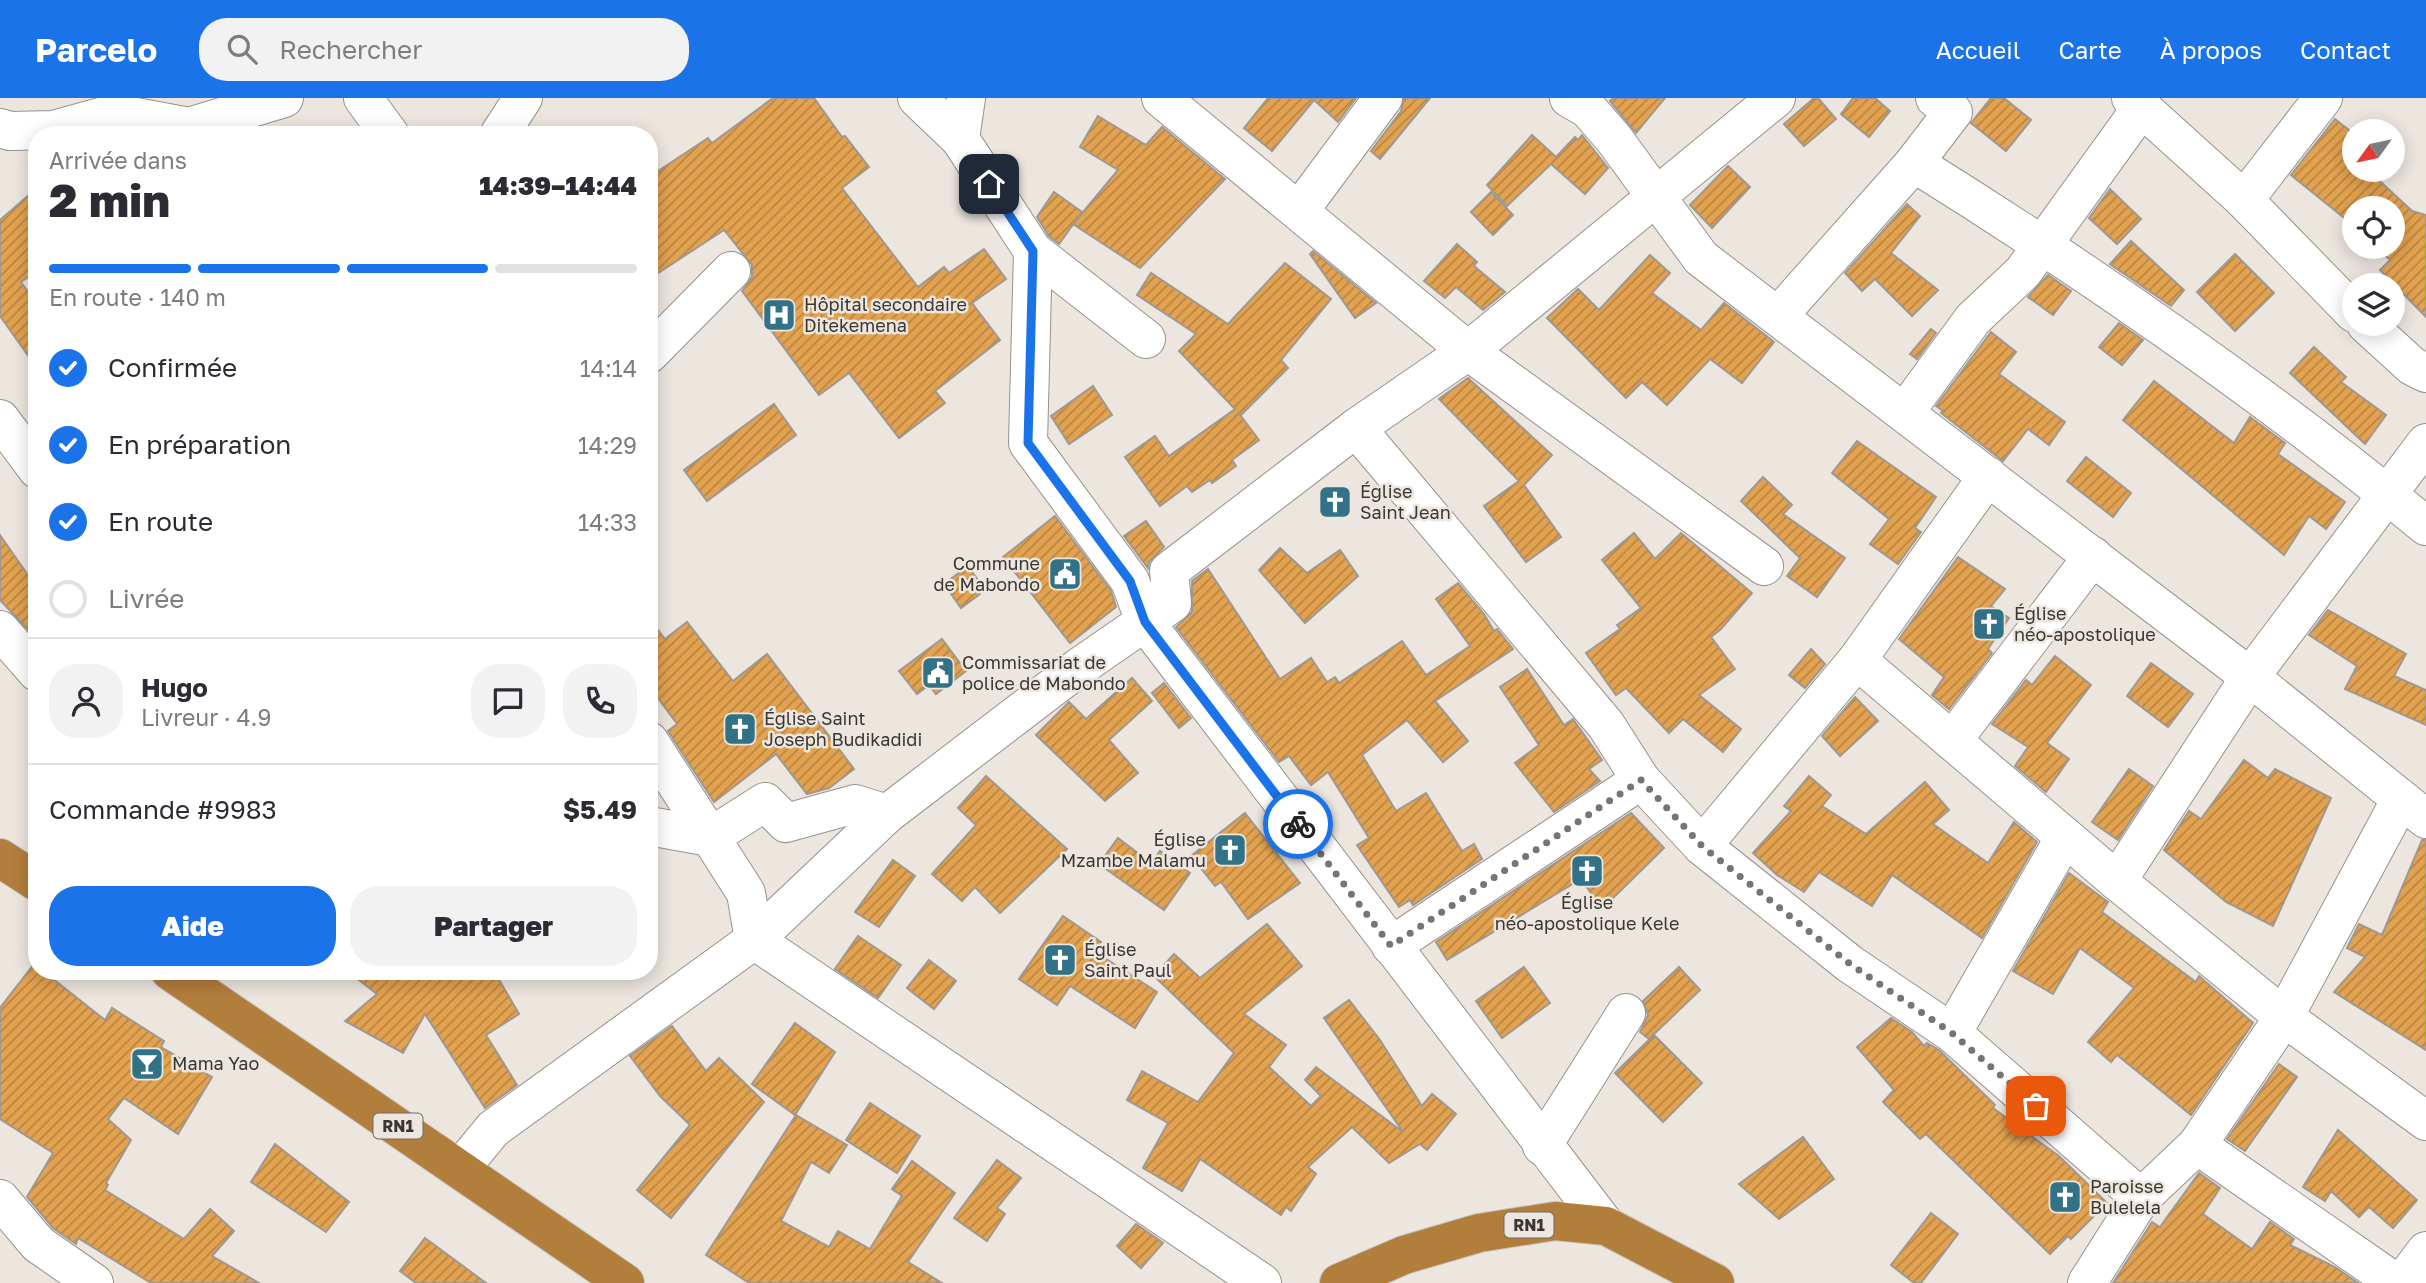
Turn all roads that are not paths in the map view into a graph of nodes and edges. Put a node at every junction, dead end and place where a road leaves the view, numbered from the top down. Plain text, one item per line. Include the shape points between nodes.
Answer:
1 (284, 98) edge
2 (363, 98) edge
3 (523, 98) edge
4 (917, 98) edge
5 (966, 98) edge
6 (1161, 98) edge
7 (1383, 98) edge
8 (1569, 98) edge
9 (1776, 98) edge
10 (1935, 98) edge
11 (2323, 98) edge
12 (2136, 102) edge
13 (237, 104) edge
14 (68, 126) edge
15 (157, 126) edge
16 (191, 126) edge
17 (383, 126) edge
18 (505, 126) edge
19 (28, 134) edge
20 (3, 138) edge
21 (960, 139) junction
22 (1914, 163) junction
23 (1658, 197) junction
24 (2244, 200) junction
25 (1299, 211) junction
26 (2044, 243) junction
27 (1033, 251) junction
28 (731, 271) dead end
29 (2342, 301) edge
30 (1777, 316) junction
31 (2379, 336) edge
32 (1146, 339) dead end
33 (658, 345) edge
34 (1468, 351) junction
35 (2426, 373) edge
36 (1905, 412) junction
37 (0, 419) edge
38 (1356, 428) junction
39 (2426, 443) edge
40 (28, 457) edge
41 (1988, 476) junction
42 (2387, 494) junction
43 (2426, 526) edge
44 (2093, 556) junction
45 (1764, 566) dead end
46 (1145, 622) junction
47 (0, 630) edge
48 (1857, 660) junction
49 (28, 662) edge
50 (2250, 677) junction
51 (1952, 741) junction
52 (658, 755) edge
53 (1641, 780) junction
54 (2413, 809) edge
55 (887, 814) junction
56 (658, 828) edge
57 (710, 837) junction
58 (2066, 837) junction
59 (1702, 846) junction
60 (0, 858) edge
61 (28, 876) edge
62 (2117, 881) junction
63 (754, 940) junction
64 (1391, 946) junction
65 (183, 980) edge
66 (1626, 1013) dead end
67 (2284, 1017) junction
68 (1952, 1033) junction
69 (2426, 1121) edge
70 (2197, 1145) junction
71 (1542, 1146) junction
72 (460, 1169) junction
73 (2141, 1198) junction
74 (0, 1199) edge
75 (1606, 1226) junction
76 (2426, 1251) edge
77 (94, 1283) edge
78 (625, 1283) edge
79 (1262, 1283) edge
80 (1339, 1283) edge
81 (1715, 1283) edge
82 (2087, 1283) edge
83 (2396, 1283) edge
84 (2402, 1283) edge

1 - 13 street
2 - 17 street
3 - 18 street
4 - 21 street
5 - 21 street
6 - 25 street
7 - 25 street
8 - 23 street via 1588,109
9 - 23 street
10 - 22 street via 1953,112
11 - 24 street
12 - 24 street
12 - 26 street
13 - 16 street
14 - 15 street via 115,113
19 - 20 street
21 - 27 street
22 - 26 street
22 - 30 street
23 - 30 street via 1701,258
23 - 34 street
24 - 29 street
25 - 34 street
26 - 36 street via 2022,272 1973,319
26 - 42 street via 2268,400
27 - 32 street
27 - 46 street via 1028,443 1130,581
28 - 33 street
30 - 36 street
31 - 35 street
34 - 38 street
34 - 45 street
36 - 41 street
37 - 40 street
38 - 46 street via 1169,570 1172,603
38 - 53 street via 1606,725
39 - 42 street
41 - 44 street
41 - 48 street
42 - 43 street
42 - 50 street
44 - 50 street
44 - 51 street
46 - 55 street
46 - 64 street
47 - 49 street
48 - 51 street
48 - 59 street
50 - 54 street
50 - 62 street
51 - 58 street
52 - 57 street
53 - 59 street
53 - 64 street
54 - 67 street
55 - 57 street via 855,804 786,823 765,802
55 - 63 street
56 - 57 street
57 - 63 street via 746,892
58 - 62 street
58 - 68 street
59 - 68 street via 1850,964
60 - 61 highway
62 - 67 street
63 - 72 street via 493,1129
63 - 79 street
64 - 71 street
65 - 72 highway, RN1
66 - 71 street
67 - 69 street
67 - 70 street
68 - 73 street
70 - 73 street
70 - 83 street
71 - 75 street
72 - 78 highway, RN1
73 - 82 street
74 - 77 street via 38,1244
75 - 80 highway, RN1 via 1555,1222 1479,1233 1404,1255
75 - 81 highway, RN1
76 - 84 street

